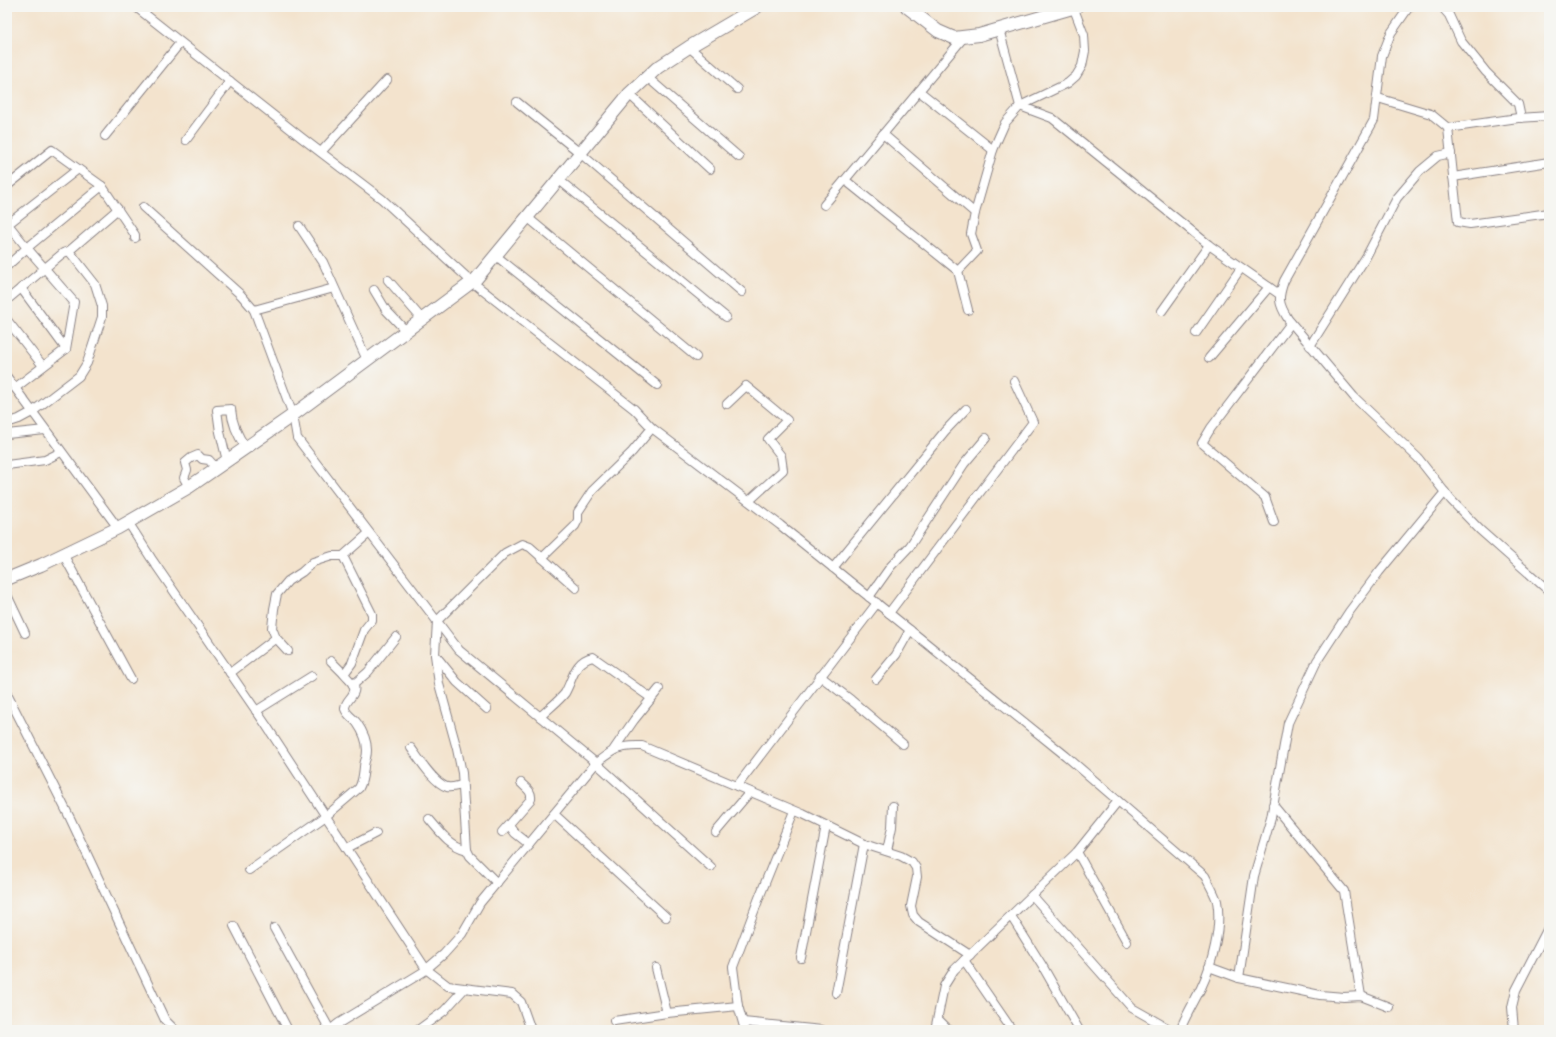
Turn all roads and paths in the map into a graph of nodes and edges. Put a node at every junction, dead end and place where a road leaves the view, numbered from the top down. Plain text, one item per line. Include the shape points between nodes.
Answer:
1 (136, 7) edge
2 (757, 7) edge
3 (907, 7) edge
4 (1409, 7) edge
5 (1442, 7) edge
6 (1075, 8) edge
7 (999, 29) junction
8 (964, 37) junction
9 (180, 43) junction
10 (689, 47) junction
11 (647, 77) junction
12 (387, 80) dead end
13 (230, 81) junction
14 (737, 89) dead end
15 (919, 91) junction
16 (629, 94) junction
17 (1378, 98) junction
18 (517, 102) dead end
19 (1020, 106) junction
20 (1549, 116) edge
21 (1521, 118) junction
22 (1448, 128) junction
23 (883, 134) junction
24 (105, 136) dead end
25 (186, 140) dead end
26 (993, 150) junction
27 (321, 152) junction
28 (580, 153) junction
29 (1451, 153) junction
30 (739, 157) dead end
31 (1549, 162) edge
32 (78, 169) junction
33 (710, 169) dead end
34 (1453, 177) junction
35 (558, 179) junction
36 (845, 180) junction
37 (7, 186) edge
38 (102, 186) junction
39 (824, 205) dead end
40 (144, 207) dead end
41 (118, 209) junction
42 (975, 213) junction
43 (1549, 213) edge
44 (527, 217) junction
45 (8, 224) edge
46 (299, 226) dead end
47 (135, 238) dead end
48 (1209, 245) junction
49 (27, 248) junction
50 (69, 251) junction
51 (495, 256) junction
52 (7, 266) edge
53 (46, 268) junction
54 (1241, 268) junction
55 (958, 271) junction
56 (388, 280) dead end
57 (472, 282) junction
58 (1269, 287) junction
59 (21, 288) junction
60 (334, 288) junction
61 (374, 290) dead end
62 (742, 292) dead end
63 (1279, 294) junction
64 (7, 300) edge
65 (254, 310) junction
66 (968, 310) dead end
67 (1162, 311) dead end
68 (726, 317) dead end
69 (422, 319) junction
70 (7, 320) edge
71 (1291, 323) junction
72 (406, 331) junction
73 (1196, 333) dead end
74 (1310, 346) junction
75 (66, 349) junction
76 (696, 357) dead end
77 (1209, 358) dead end
78 (367, 360) junction
79 (43, 366) junction
80 (7, 377) edge
81 (1014, 381) dead end
82 (657, 385) dead end
83 (15, 388) junction
84 (727, 404) dead end
85 (966, 409) dead end
86 (32, 412) junction
87 (293, 415) junction
88 (7, 423) edge
89 (652, 428) junction
90 (45, 430) junction
91 (7, 434) edge
92 (986, 438) dead end
93 (246, 448) junction
94 (61, 452) junction
95 (227, 461) junction
96 (7, 465) edge
97 (216, 468) junction
98 (189, 487) junction
99 (1445, 492) junction
100 (749, 501) junction
101 (1274, 522) dead end
102 (123, 525) junction
103 (369, 533) junction
104 (63, 554) junction
105 (343, 556) junction
106 (542, 558) junction
107 (833, 568) junction
108 (7, 579) edge
109 (576, 588) dead end
110 (1549, 591) edge
111 (7, 595) edge
112 (869, 597) junction
113 (877, 603) junction
114 (889, 613) junction
115 (437, 621) junction
116 (910, 630) junction
117 (25, 633) dead end
118 (396, 637) dead end
119 (276, 638) junction
120 (288, 651) dead end
121 (435, 655) junction
122 (331, 662) dead end
123 (230, 673) junction
124 (344, 674) junction
125 (312, 676) dead end
126 (820, 676) junction
127 (131, 679) dead end
128 (876, 679) dead end
129 (354, 686) junction
130 (659, 689) dead end
131 (7, 694) edge
132 (651, 698) junction
133 (487, 709) dead end
134 (256, 711) junction
135 (540, 717) junction
136 (903, 744) dead end
137 (411, 748) dead end
138 (614, 750) junction
139 (596, 763) junction
140 (522, 783) dead end
141 (462, 785) junction
142 (737, 786) junction
143 (750, 792) junction
144 (1118, 801) junction
145 (1273, 805) junction
146 (893, 806) dead end
147 (794, 811) junction
148 (554, 814) junction
149 (326, 816) junction
150 (430, 819) dead end
151 (509, 825) junction
152 (826, 826) junction
153 (502, 832) dead end
154 (716, 832) dead end
155 (376, 833) dead end
156 (529, 844) junction
157 (864, 844) junction
158 (347, 848) junction
159 (467, 850) junction
160 (887, 851) junction
161 (1078, 852) junction
162 (711, 867) dead end
163 (249, 870) dead end
164 (496, 883) junction
165 (1032, 895) junction
166 (1011, 916) junction
167 (666, 917) dead end
168 (234, 926) dead end
169 (1549, 926) edge
170 (274, 928) dead end
171 (1127, 942) dead end
172 (802, 958) dead end
173 (967, 958) junction
174 (1208, 967) junction
175 (656, 968) dead end
176 (426, 969) junction
177 (1239, 978) junction
178 (465, 988) junction
179 (836, 993) dead end
180 (1361, 996) junction
181 (738, 1006) junction
182 (1389, 1007) dead end
183 (668, 1012) junction
184 (938, 1019) junction
185 (614, 1021) dead end
186 (744, 1026) edge
187 (795, 1029) edge
188 (1168, 1029) edge
189 (175, 1030) edge
190 (288, 1030) edge
191 (330, 1030) edge
192 (418, 1030) edge
193 (531, 1030) edge
194 (822, 1030) edge
195 (935, 1030) edge
196 (948, 1030) edge
197 (1012, 1030) edge
198 (1079, 1030) edge
199 (1180, 1030) edge
200 (1514, 1030) edge

1 - 9 street
2 - 10 street
3 - 8 street via 938,31 954,38
4 - 17 street via 1391,33 1382,56
5 - 21 street via 1450,15 1461,41 1486,72 1518,104
6 - 7 street
6 - 19 street via 1084,35 1085,51 1082,66 1068,83
7 - 8 street
7 - 19 street
8 - 15 street
9 - 13 street
9 - 24 street
10 - 11 street
10 - 14 street
11 - 16 street
11 - 30 street
12 - 27 street
13 - 25 street
13 - 27 street
15 - 23 street
15 - 26 street
16 - 28 street
16 - 33 street
17 - 22 street via 1430,114
17 - 63 street via 1374,120 1284,280
18 - 28 street
19 - 26 street via 1005,123
19 - 48 street via 1052,118
20 - 21 street
21 - 22 street
22 - 29 street
23 - 36 street
23 - 42 street
26 - 42 street
27 - 57 street via 382,199
28 - 35 street
28 - 62 street
29 - 34 street
29 - 74 street via 1438,156 1420,171 1397,198 1366,257
31 - 34 street
32 - 37 street via 52,150
32 - 38 street
32 - 45 street
34 - 43 street via 1458,222 1470,224
35 - 44 street
35 - 68 street
36 - 39 street
36 - 55 street
38 - 41 street
38 - 49 street
40 - 65 street
41 - 47 street
41 - 50 street
42 - 55 street via 971,234 977,251
44 - 51 street
44 - 76 street
45 - 49 street
46 - 60 street via 323,262
48 - 54 street
48 - 67 street
49 - 52 street
49 - 53 street
50 - 53 street
50 - 86 street via 95,284 102,306 102,317 87,363 79,376
51 - 57 street
51 - 82 street
53 - 59 street
53 - 75 street via 74,302
54 - 58 street
54 - 73 street
55 - 66 street
56 - 69 street
57 - 69 street
57 - 89 street via 634,409
58 - 63 street
58 - 77 street
59 - 64 street
59 - 75 street
60 - 65 street
60 - 78 street
61 - 72 street via 386,310
63 - 71 street via 1280,306
65 - 87 street
69 - 72 street
70 - 79 street
71 - 74 street
71 - 101 street via 1202,443 1265,497
72 - 78 street
74 - 99 street via 1354,397 1418,458
75 - 79 street
78 - 87 street
79 - 83 street
80 - 83 street
81 - 114 street via 1034,422
83 - 86 street
84 - 100 street via 746,386 787,420 768,439 781,456 784,470
85 - 107 street
86 - 88 street
86 - 90 street
87 - 93 street
87 - 103 street via 297,438
89 - 100 street
89 - 106 street via 632,452 592,491 578,512 575,526
90 - 91 street
90 - 94 street
92 - 112 street via 964,464 910,546 891,566
93 - 95 street
93 - 95 street via 236,434 231,409 217,410
94 - 96 street via 45,460
94 - 102 street
95 - 97 street
97 - 98 street
97 - 98 street via 209,460 198,455 191,458 185,463 187,470 184,478
98 - 102 street
99 - 110 street via 1480,530
99 - 145 street via 1379,572 1317,661 1288,723
100 - 107 street
102 - 104 street
102 - 123 street via 151,558
103 - 105 street
103 - 115 street
104 - 108 street
104 - 127 street
105 - 119 street via 332,556 313,562 288,581 277,594 272,618
105 - 124 street via 372,614 372,620 364,630 352,663
106 - 109 street
106 - 115 street via 530,547 522,544 512,548
107 - 112 street
111 - 117 street
112 - 113 street
113 - 114 street
113 - 126 street
114 - 116 street
115 - 121 street
115 - 135 street via 459,650
116 - 128 street via 896,655
116 - 144 street
118 - 129 street
119 - 120 street
119 - 123 street
121 - 133 street via 457,682
121 - 141 street via 439,684 462,773
122 - 124 street
123 - 134 street
124 - 129 street
125 - 134 street
126 - 136 street
126 - 142 street
129 - 149 street via 354,694 345,705 345,709 366,740 367,757 362,782 359,788
130 - 132 street
131 - 189 street via 70,818 165,1020
132 - 135 street via 593,657 587,658 580,663 570,678 564,693
132 - 138 street
134 - 149 street
135 - 139 street
137 - 141 street via 439,782 451,787
138 - 139 street
138 - 142 street via 642,746
139 - 148 street
139 - 162 street
140 - 151 street via 532,794 531,799
141 - 159 street
142 - 143 street
143 - 147 street
143 - 154 street
144 - 161 street
144 - 174 street via 1205,876 1213,890 1217,902 1218,924 1214,952
145 - 177 street via 1254,876
145 - 180 street via 1344,891
146 - 160 street
147 - 152 street
147 - 181 street via 733,967
148 - 156 street
148 - 167 street
149 - 158 street
149 - 163 street
150 - 159 street via 453,845
151 - 153 street
151 - 156 street
152 - 157 street
152 - 172 street
155 - 158 street
156 - 164 street
157 - 160 street
157 - 179 street
158 - 176 street
159 - 164 street
160 - 173 street via 912,862 916,868 917,877 911,906 913,915
161 - 165 street
161 - 171 street
164 - 176 street via 480,903 462,934
165 - 166 street
165 - 188 street via 1132,1008
166 - 173 street
166 - 198 street
168 - 190 street
169 - 200 street via 1516,990 1512,1007
170 - 191 street
173 - 184 street via 954,970 944,986
173 - 197 street
174 - 177 street
174 - 199 street via 1202,987
175 - 183 street
176 - 178 street via 448,986
176 - 191 street
177 - 180 street via 1320,995
178 - 192 street via 444,1011
178 - 193 street via 512,994 521,1002
180 - 182 street
181 - 183 street
181 - 186 street
183 - 185 street
184 - 195 street
184 - 196 street
186 - 187 street
187 - 194 street

